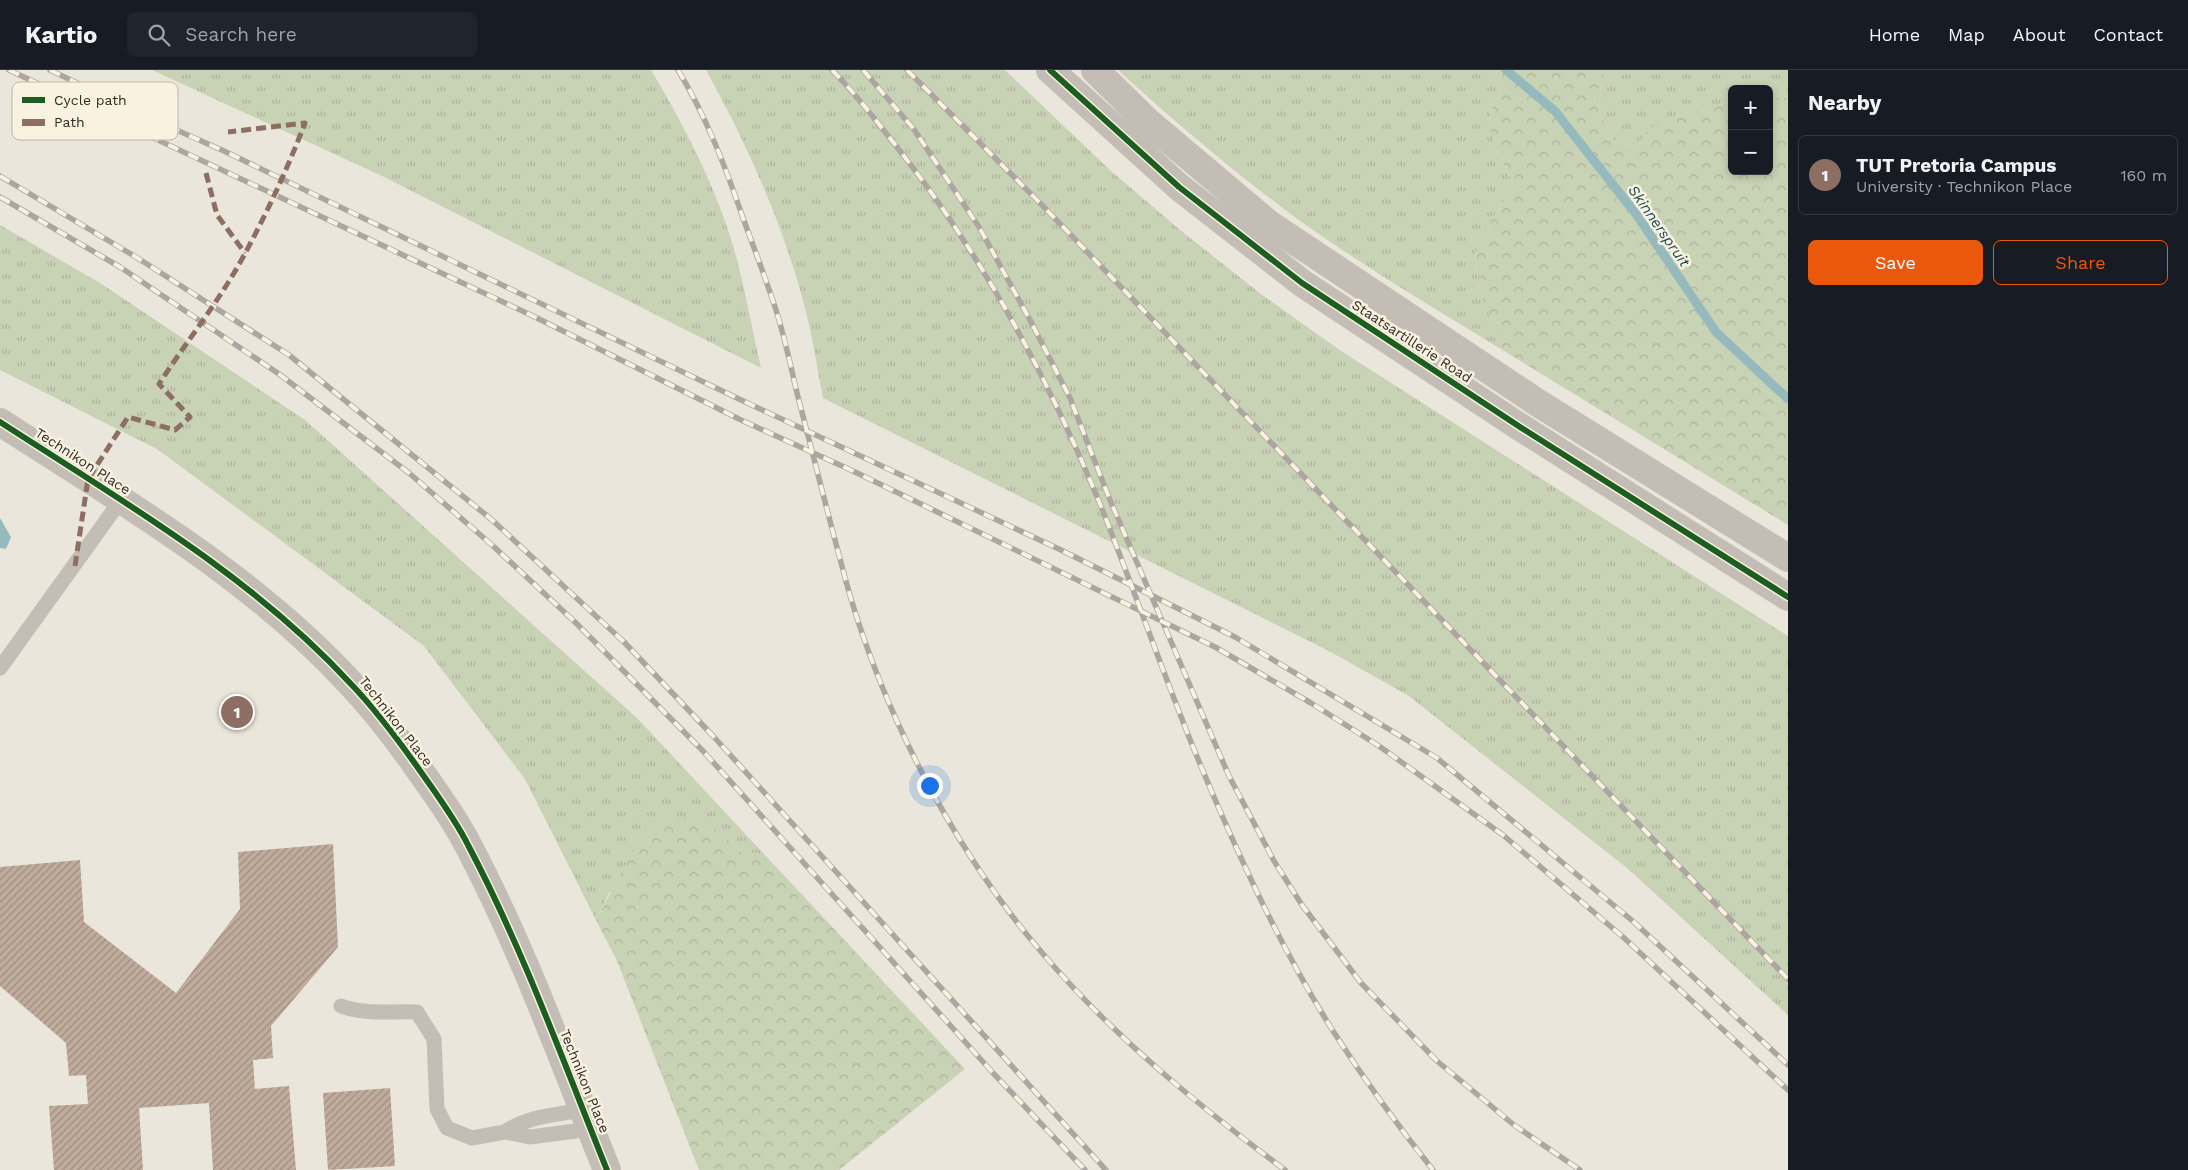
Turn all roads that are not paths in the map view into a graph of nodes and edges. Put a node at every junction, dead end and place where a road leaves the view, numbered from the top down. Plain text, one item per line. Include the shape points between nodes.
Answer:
1 (1050, 70) edge
2 (1094, 70) edge
3 (0, 422) edge
4 (121, 500) junction
5 (1788, 558) edge
6 (1788, 598) edge
7 (0, 668) edge
8 (341, 1006) dead end
9 (587, 1120) junction
10 (608, 1170) edge

1 - 6 street, Staatsartillerie Road via 1178,187 1302,283
2 - 5 street, Staatsartillerie Road via 1148,122 1269,224 1538,403
3 - 4 street, Technikon Place
4 - 7 lane
4 - 9 street, Technikon Place via 198,551 246,588 311,644 389,728 468,843 516,944
8 - 9 lane via 372,1012 417,1012 434,1039 437,1109 447,1128 472,1138 506,1132 530,1137
9 - 10 street, Technikon Place

